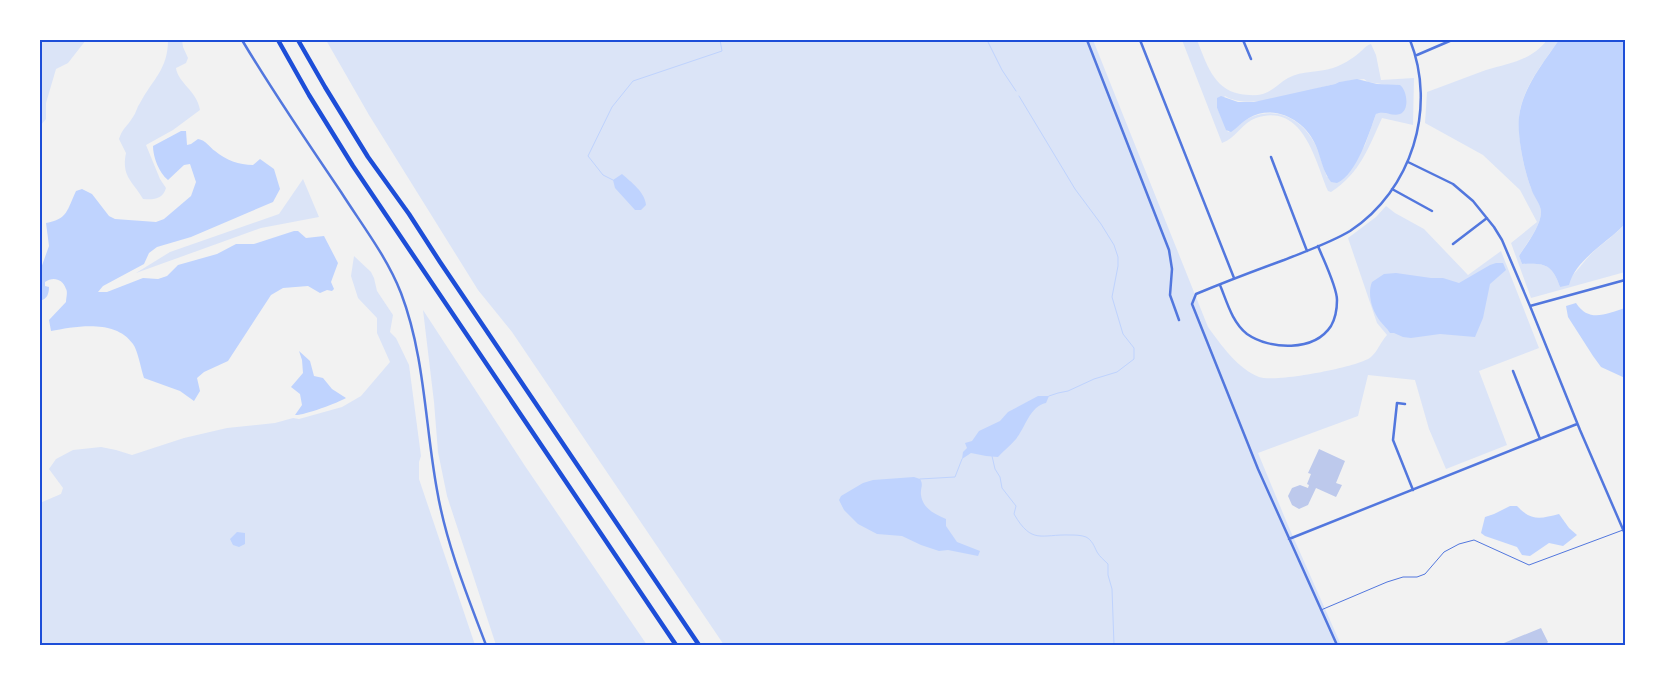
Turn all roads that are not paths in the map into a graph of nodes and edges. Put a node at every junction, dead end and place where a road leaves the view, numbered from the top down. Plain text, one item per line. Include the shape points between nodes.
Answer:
1 (242, 40) edge
2 (278, 40) edge
3 (298, 40) edge
4 (1087, 40) edge
5 (1140, 40) edge
6 (1243, 40) edge
7 (1410, 40) edge
8 (1452, 40) edge
9 (1416, 55) junction
10 (1251, 59) dead end
11 (1271, 157) dead end
12 (1408, 162) junction
13 (1392, 189) junction
14 (1432, 211) dead end
15 (1487, 218) junction
16 (1454, 244) dead end
17 (1318, 246) junction
18 (1307, 251) junction
19 (1234, 279) junction
20 (1625, 280) edge
21 (1220, 284) junction
22 (1530, 306) junction
23 (1179, 320) dead end
24 (1513, 371) dead end
25 (1405, 404) dead end
26 (1577, 424) junction
27 (1540, 439) junction
28 (1413, 490) junction
29 (1624, 532) edge
30 (1289, 538) junction
31 (1321, 610) junction
32 (486, 645) edge
33 (676, 645) edge
34 (699, 645) edge
35 (1337, 645) edge

1 - 32 street via 379,250 401,292 422,378 437,493 462,582
2 - 33 highway via 353,166
3 - 34 highway via 368,157
4 - 23 street via 1169,250 1172,268 1170,296
5 - 19 street
6 - 10 street
7 - 9 street
8 - 9 street
9 - 12 street via 1421,78 1420,118
11 - 18 street
12 - 13 street
12 - 15 street via 1453,184
13 - 14 street
13 - 17 street via 1363,221
15 - 16 street
15 - 22 street via 1502,240
17 - 18 street
17 - 21 street via 1337,298 1330,326 1314,340 1288,347 1248,334 1232,316
18 - 19 street
19 - 21 street
20 - 22 street
21 - 30 street via 1196,294 1192,304
22 - 26 street
24 - 27 street
25 - 28 street via 1397,403 1393,440
26 - 27 street
26 - 29 street
27 - 28 street
28 - 30 street
29 - 31 lane via 1529,566 1474,540 1444,552 1425,574 1387,582
30 - 31 street
31 - 35 street

